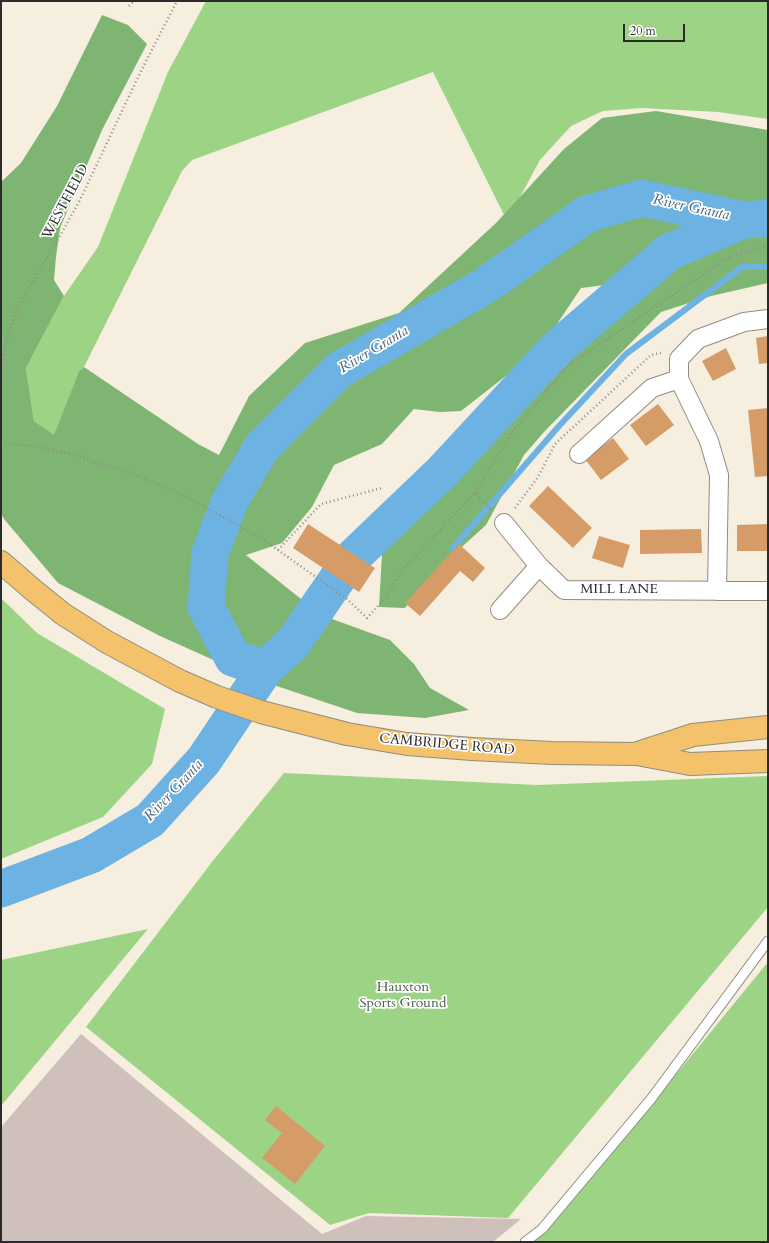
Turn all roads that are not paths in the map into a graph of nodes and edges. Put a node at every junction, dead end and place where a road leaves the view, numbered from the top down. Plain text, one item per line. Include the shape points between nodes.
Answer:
1 (768, 319) edge
2 (679, 379) junction
3 (579, 454) dead end
4 (504, 523) dead end
5 (1, 562) edge
6 (539, 566) junction
7 (716, 591) junction
8 (768, 591) edge
9 (500, 610) dead end
10 (768, 727) edge
11 (637, 754) junction
12 (768, 760) edge
13 (768, 941) edge
14 (525, 1242) edge

1 - 2 street via 744,322 698,339 679,359
2 - 3 street via 652,388
2 - 7 street via 709,441 719,475
4 - 6 street, MILL LANE
5 - 11 highway, CAMBRIDGE ROAD via 63,614 107,642 180,681 261,712 347,734 407,744 501,751
6 - 7 street, MILL LANE via 564,590
6 - 9 street
7 - 8 street, MILL LANE
10 - 11 highway, CAMBRIDGE ROAD via 693,735
11 - 12 highway, CAMBRIDGE ROAD via 690,764
13 - 14 lane via 651,1099 542,1229

